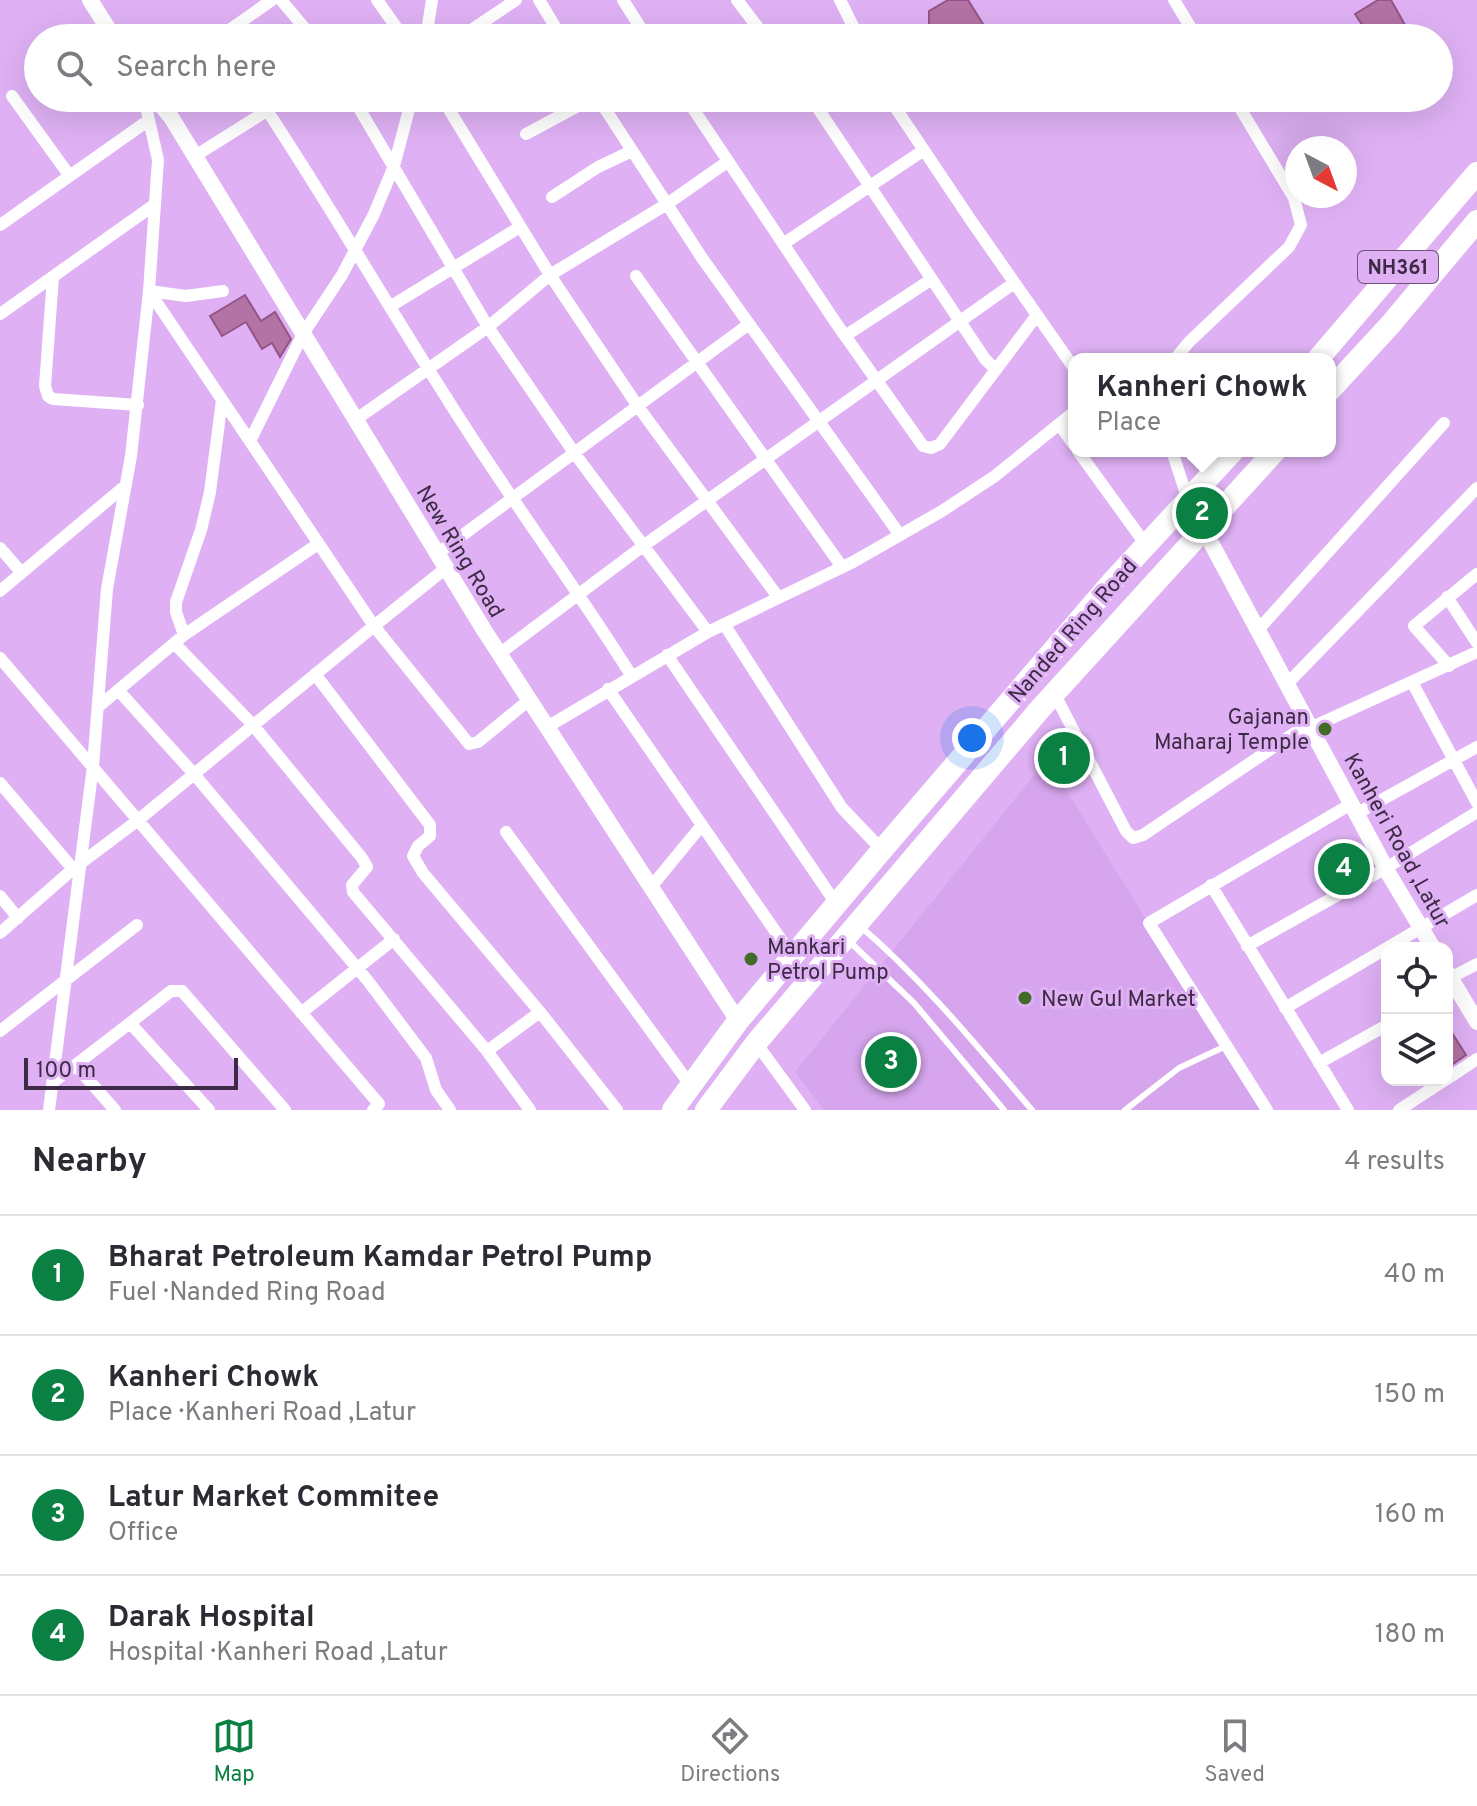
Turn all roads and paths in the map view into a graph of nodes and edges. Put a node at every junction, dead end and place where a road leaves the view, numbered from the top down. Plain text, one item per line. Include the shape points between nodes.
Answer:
1 (90, 0) edge
2 (272, 0) edge
3 (281, 0) edge
4 (377, 0) edge
5 (432, 0) edge
6 (516, 0) edge
7 (539, 0) edge
8 (623, 0) edge
9 (737, 0) edge
10 (1174, 0) edge
11 (842, 1) edge
12 (105, 24) edge
13 (238, 24) edge
14 (301, 24) edge
15 (394, 24) edge
16 (428, 24) edge
17 (480, 24) edge
18 (554, 24) edge
19 (638, 24) edge
20 (755, 24) edge
21 (853, 24) edge
22 (1189, 24) edge
23 (12, 96) dead end
24 (147, 112) edge
25 (167, 112) edge
26 (268, 112) joint
27 (361, 112) edge
28 (408, 112) edge
29 (450, 112) edge
30 (569, 112) edge
31 (606, 112) edge
32 (695, 112) edge
33 (820, 112) edge
34 (898, 112) edge
35 (1242, 112) edge
36 (149, 120) junction
37 (526, 134) dead end
38 (924, 150) junction
39 (632, 151) junction
40 (195, 156) junction
41 (727, 162) junction
42 (394, 166) junction
43 (1477, 173) edge
44 (69, 175) junction
45 (871, 187) junction
46 (552, 197) dead end
47 (667, 204) junction
48 (154, 205) junction
49 (2, 221) edge
50 (1477, 221) edge
51 (520, 227) junction
52 (783, 244) junction
53 (356, 249) junction
54 (454, 267) junction
55 (550, 275) junction
56 (636, 276) dead end
57 (53, 277) junction
58 (932, 279) junction
59 (1014, 283) junction
60 (149, 291) junction
61 (223, 291) dead end
62 (391, 306) junction
63 (0, 314) edge
64 (1037, 315) junction
65 (961, 322) junction
66 (749, 324) junction
67 (488, 327) junction
68 (303, 334) junction
69 (845, 336) junction
70 (1180, 353) edge
71 (1323, 353) edge
72 (1068, 359) edge
73 (697, 363) junction
74 (429, 369) junction
75 (996, 370) junction
76 (876, 382) junction
77 (1336, 384) edge
78 (222, 400) junction
79 (138, 405) junction
80 (639, 408) junction
81 (1068, 417) edge
82 (355, 420) junction
83 (819, 423) junction
84 (1444, 423) dead end
85 (1059, 424) junction
86 (1068, 437) edge
87 (250, 441) junction
88 (575, 454) junction
89 (1082, 457) edge
90 (1174, 457) edge
91 (1227, 457) edge
92 (1270, 457) edge
93 (765, 461) junction
94 (126, 485) junction
95 (1477, 488) edge
96 (512, 499) junction
97 (1188, 500) junction
98 (706, 502) junction
99 (1204, 529) junction
100 (900, 535) junction
101 (318, 544) junction
102 (1146, 545) junction
103 (643, 546) junction
104 (0, 548) edge
105 (442, 561) junction
106 (842, 567) junction
107 (21, 572) junction
108 (1477, 574) edge
109 (0, 591) edge
110 (580, 593) junction
111 (778, 597) junction
112 (1447, 597) junction
113 (724, 624) junction
114 (374, 626) junction
115 (1258, 630) junction
116 (708, 632) junction
117 (179, 639) junction
118 (1477, 643) edge
119 (1477, 652) edge
120 (499, 654) junction
121 (667, 655) junction
122 (0, 658) edge
123 (1449, 666) junction
124 (315, 674) junction
125 (631, 675) junction
126 (1412, 682) junction
127 (1287, 684) junction
128 (608, 689) junction
129 (118, 690) junction
130 (1054, 693) junction
131 (529, 700) junction
132 (98, 707) junction
133 (253, 725) junction
134 (1309, 726) junction
135 (547, 727) junction
136 (1477, 747) edge
137 (1454, 759) junction
138 (93, 766) junction
139 (194, 774) junction
140 (0, 783) edge
141 (1477, 803) edge
142 (1354, 809) junction
143 (1477, 812) edge
144 (137, 821) junction
145 (702, 825) junction
146 (506, 832) dead end
147 (882, 850) junction
148 (76, 867) junction
149 (1386, 868) junction
150 (1211, 885) junction
151 (651, 887) junction
152 (1477, 895) edge
153 (0, 896) edge
154 (837, 905) junction
155 (18, 918) junction
156 (137, 925) dead end
157 (1420, 927) junction
158 (851, 931) junction
159 (0, 933) edge
160 (394, 939) junction
161 (1429, 942) edge
162 (1247, 946) junction
163 (793, 957) junction
164 (1477, 964) edge
165 (358, 969) junction
166 (64, 980) junction
167 (1453, 980) edge
168 (1453, 986) edge
169 (1285, 1008) junction
170 (540, 1012) junction
171 (301, 1013) junction
172 (738, 1021) junction
173 (1477, 1022) edge
174 (130, 1023) junction
175 (1381, 1028) edge
176 (0, 1031) edge
177 (756, 1043) junction
178 (1226, 1046) junction
179 (487, 1051) junction
180 (1477, 1059) edge
181 (1319, 1063) junction
182 (76, 1066) junction
183 (1453, 1074) edge
184 (52, 1083) junction
185 (691, 1086) junction
186 (1435, 1086) edge
187 (281, 1109) edge
188 (49, 1110) edge
189 (115, 1110) edge
190 (209, 1110) edge
191 (373, 1110) edge
192 (450, 1110) edge
193 (530, 1110) edge
194 (617, 1110) edge
195 (673, 1110) edge
196 (706, 1110) edge
197 (805, 1110) edge
198 (1004, 1110) edge
199 (1032, 1110) edge
200 (1125, 1110) edge
201 (1267, 1110) edge
202 (1348, 1110) edge
203 (1399, 1110) edge

1 - 12 street
2 - 13 street
3 - 14 street
4 - 15 street
5 - 16 street
6 - 17 street
7 - 18 street
8 - 19 street
9 - 20 street
10 - 22 street
11 - 21 street
23 - 44 street
24 - 36 street
25 - 40 street, New Ring Road
26 - 40 street
26 - 53 street
27 - 42 street
28 - 42 street
29 - 51 street
30 - 37 street
31 - 39 street
32 - 41 street
33 - 45 street
34 - 38 street
35 - 70 street via 1294,198 1301,225 1289,247
36 - 44 street
36 - 48 street via 158,160
38 - 45 street
38 - 59 street
39 - 46 street
39 - 47 street
40 - 68 street, New Ring Road
41 - 47 street
41 - 52 street
42 - 53 street
42 - 54 street
43 - 71 highway, NH361
44 - 49 street
45 - 52 street
45 - 58 street
47 - 55 street
47 - 66 street
48 - 57 street
48 - 60 street
50 - 77 highway, NH361
51 - 54 street
51 - 55 street
52 - 69 street
53 - 62 street
53 - 68 street
54 - 62 street
54 - 67 street
55 - 67 street
55 - 80 street
56 - 73 street
57 - 63 street
57 - 79 street via 48,396
58 - 65 street
58 - 69 street
59 - 64 street
59 - 65 street
60 - 61 street via 186,296
60 - 78 street
60 - 79 street
62 - 74 street
64 - 72 street
64 - 75 street
65 - 75 street
65 - 76 street
66 - 73 street
66 - 83 street
67 - 74 street
67 - 88 street
68 - 82 street, New Ring Road
68 - 87 street
69 - 76 street
73 - 80 street
73 - 93 street
74 - 82 street
74 - 96 street
75 - 76 street via 947,436 931,448 923,446
76 - 83 street
78 - 87 street
78 - 117 street via 204,517 176,602
79 - 94 street
80 - 88 street
80 - 98 street
81 - 85 street
82 - 105 street, New Ring Road
83 - 93 street
83 - 100 street
84 - 115 street
85 - 86 street
85 - 100 street via 995,476
87 - 101 street
88 - 96 street
88 - 103 street
89 - 102 street
90 - 97 street
91 - 97 highway, Nanded Ring Road
92 - 99 highway
93 - 98 street
93 - 106 street
94 - 107 street
94 - 132 street via 107,589
95 - 127 street
96 - 105 street
96 - 110 street
97 - 99 street, Kanheri Road ,Latur
97 - 102 highway, Nanded Ring Road
98 - 103 street
98 - 111 street
99 - 115 street, Kanheri Road ,Latur
99 - 130 highway
100 - 106 street
101 - 114 street
101 - 117 street
102 - 147 highway, Nanded Ring Road
103 - 110 street
103 - 116 street
104 - 107 street
105 - 114 street
105 - 120 street, New Ring Road
106 - 111 street
107 - 109 street
108 - 112 street
110 - 120 street
110 - 125 street
111 - 113 street
112 - 118 street
112 - 123 street via 1414,626
113 - 116 street
113 - 147 street via 842,808
114 - 124 street
114 - 131 street via 469,744
115 - 127 street, Kanheri Road ,Latur
116 - 121 street
117 - 129 street
117 - 133 street
119 - 123 street
120 - 131 street, New Ring Road
121 - 125 street
121 - 154 street
122 - 138 street
123 - 126 street
124 - 133 street
124 - 170 street via 430,825 430,836 414,851 414,861
125 - 128 street
126 - 134 street
126 - 137 street
127 - 134 street, Kanheri Road ,Latur
128 - 135 street
128 - 145 street
129 - 132 street
129 - 139 street
130 - 134 street via 1133,838
130 - 158 highway
131 - 135 street, New Ring Road
132 - 138 street
133 - 139 street
133 - 160 street via 366,864 351,887
134 - 142 street, Kanheri Road ,Latur
135 - 151 street, New Ring Road
136 - 137 street
137 - 141 street
137 - 142 street
138 - 144 street
138 - 148 street
139 - 144 street
139 - 165 street
140 - 148 street
142 - 149 street, Kanheri Road ,Latur
142 - 150 street
143 - 149 street
144 - 148 street
144 - 171 street
145 - 151 street
145 - 163 street
146 - 185 street
147 - 154 highway, Nanded Ring Road
148 - 155 street
148 - 166 street
149 - 157 street, Kanheri Road ,Latur
149 - 162 street
150 - 162 street
150 - 178 street via 1149,923
151 - 172 street, New Ring Road
152 - 157 street
153 - 155 street
154 - 163 highway, Nanded Ring Road
155 - 159 street
156 - 166 street
157 - 161 street, Kanheri Road ,Latur
157 - 169 street
158 - 177 highway
158 - 198 lane
158 - 199 lane via 896,957
160 - 165 street
160 - 179 street
162 - 169 street
163 - 172 highway, Nanded Ring Road
164 - 167 street
165 - 171 street
165 - 192 street via 426,1058 436,1090
166 - 176 street
166 - 184 street
168 - 173 street
169 - 181 street
170 - 179 street
170 - 194 street
171 - 191 street via 379,1104
172 - 185 highway, Nanded Ring Road
174 - 182 street
174 - 187 street via 171,991 182,991
174 - 190 street
175 - 181 street
177 - 196 highway
177 - 197 street
178 - 200 lane via 1179,1068
178 - 201 street
179 - 193 street
180 - 183 street
181 - 202 street
182 - 184 street
182 - 189 street
184 - 188 street
185 - 195 highway, Nanded Ring Road
186 - 203 street

